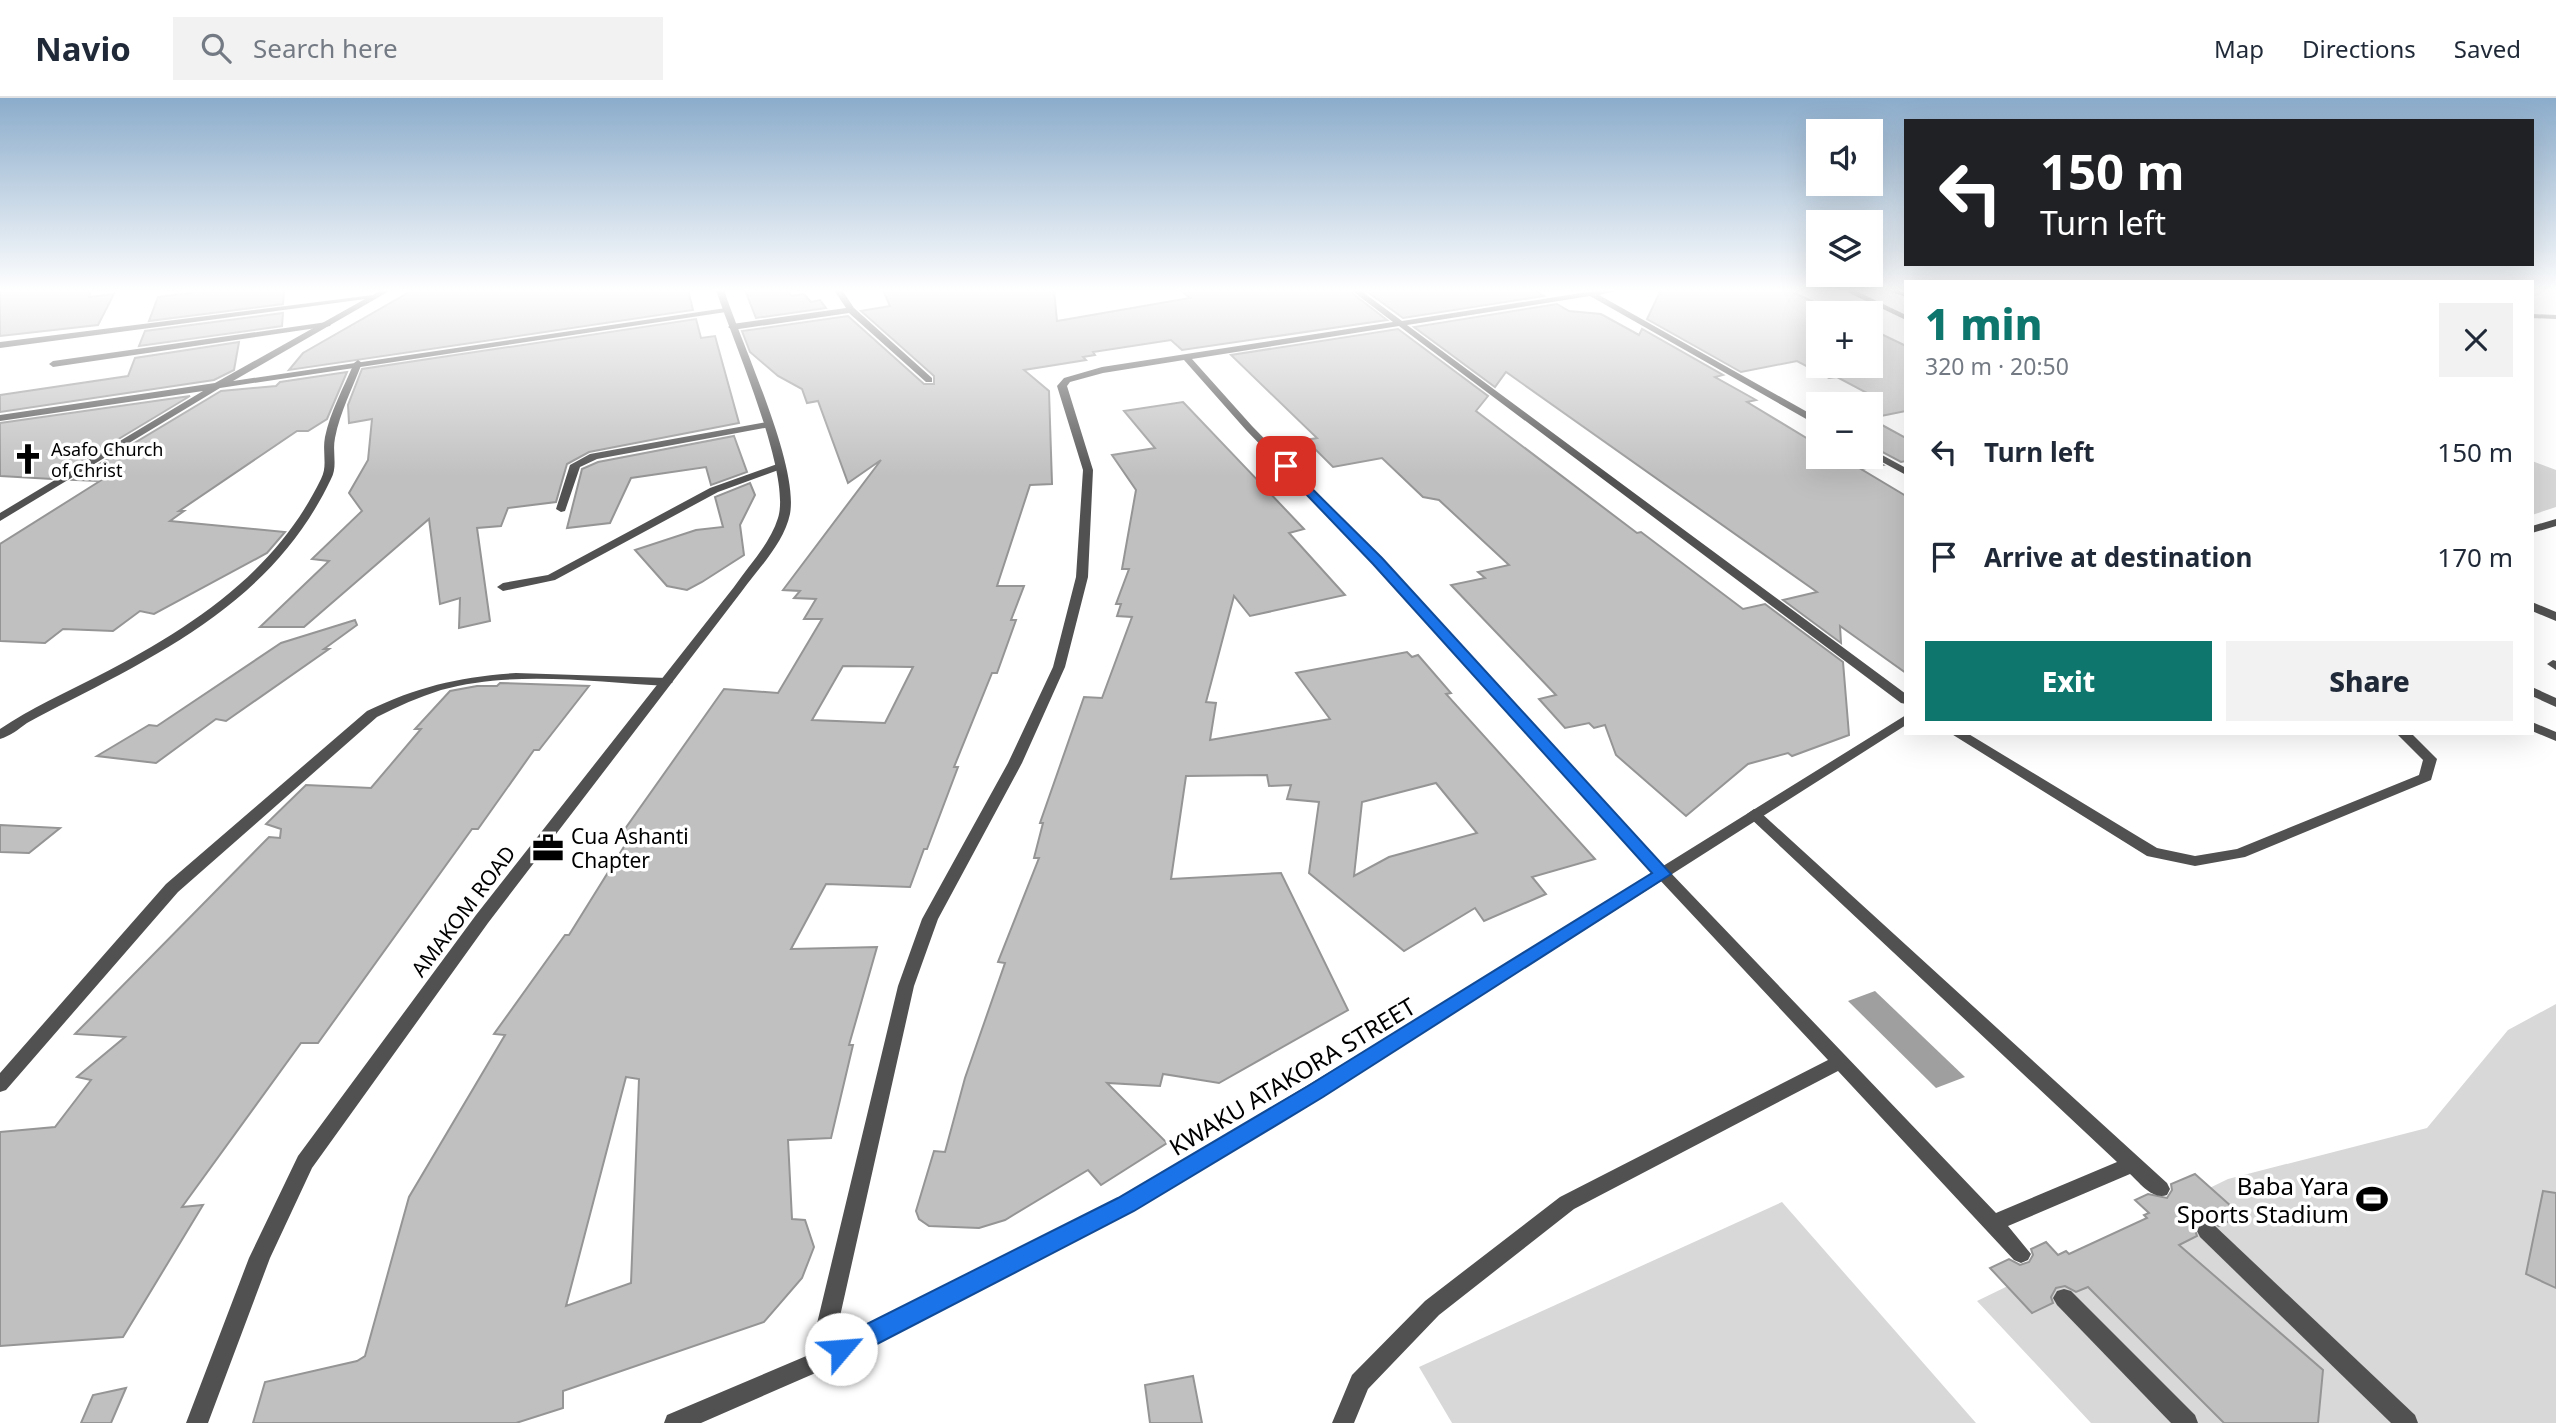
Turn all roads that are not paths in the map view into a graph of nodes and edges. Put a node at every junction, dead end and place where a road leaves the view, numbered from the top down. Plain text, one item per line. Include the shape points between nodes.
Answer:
1 (131, 352) edge
2 (277, 352) edge
3 (436, 352) edge
4 (741, 352) edge
5 (897, 352) edge
6 (1220, 352) edge
7 (1438, 352) edge
8 (1694, 352) edge
9 (1186, 357) junction
10 (53, 363) dead end
11 (358, 363) junction
12 (929, 380) dead end
13 (222, 383) junction
14 (1806, 415) edge
15 (0, 418) edge
16 (767, 425) junction
17 (1883, 459) edge
18 (780, 466) junction
19 (1904, 471) edge
20 (561, 509) dead end
21 (0, 518) edge
22 (2556, 522) edge
23 (2534, 529) edge
24 (503, 587) dead end
25 (2534, 607) edge
26 (2534, 614) edge
27 (2556, 618) edge
28 (667, 682) junction
29 (2534, 692) edge
30 (1904, 699) edge
31 (2556, 703) edge
32 (1904, 720) edge
33 (2534, 727) edge
34 (0, 735) edge
35 (1960, 735) edge
36 (2405, 735) edge
37 (2556, 737) edge
38 (1754, 814) junction
39 (1663, 874) junction
40 (1840, 1062) junction
41 (0, 1085) edge
42 (2132, 1164) junction
43 (2160, 1189) dead end
44 (1993, 1223) junction
45 (2207, 1231) dead end
46 (2021, 1254) dead end
47 (2064, 1298) dead end
48 (819, 1361) junction
49 (197, 1423) edge
50 (676, 1423) edge
51 (1343, 1423) edge
52 (2187, 1423) edge
53 (2407, 1423) edge

1 - 10 street
2 - 13 street
3 - 11 street
4 - 16 street, AMAKOM ROAD
5 - 12 street
6 - 9 street
7 - 30 street
8 - 14 street
9 - 39 street
9 - 48 street via 1102,370 1067,380 1062,386 1088,470 1082,577 1059,667 1015,763 930,919 906,986
11 - 13 street
11 - 34 street via 330,436 328,477 307,517 261,574 215,614
13 - 15 street
13 - 21 street
16 - 18 street, AMAKOM ROAD
16 - 20 street via 593,456 575,465
17 - 19 street
18 - 24 street via 714,490 551,578
18 - 28 street, AMAKOM ROAD via 785,515 738,589
22 - 23 street
25 - 27 street
26 - 27 street
28 - 41 street via 522,675 468,680 372,715 172,888
28 - 49 street, AMAKOM ROAD via 482,919 305,1162 281,1206 242,1300
29 - 31 street
32 - 38 street, KWAKU ATAKORA STREET
33 - 37 street
35 - 36 street via 2152,852 2195,862 2240,853 2426,777 2430,759
38 - 39 street, KWAKU ATAKORA STREET
38 - 42 street
39 - 40 street
39 - 48 street, KWAKU ATAKORA STREET via 1126,1205
40 - 44 street
40 - 51 street via 1567,1203 1432,1308 1360,1382
42 - 43 street
42 - 44 street
44 - 46 street
45 - 53 street
47 - 52 street
48 - 50 street, KWAKU ATAKORA STREET

